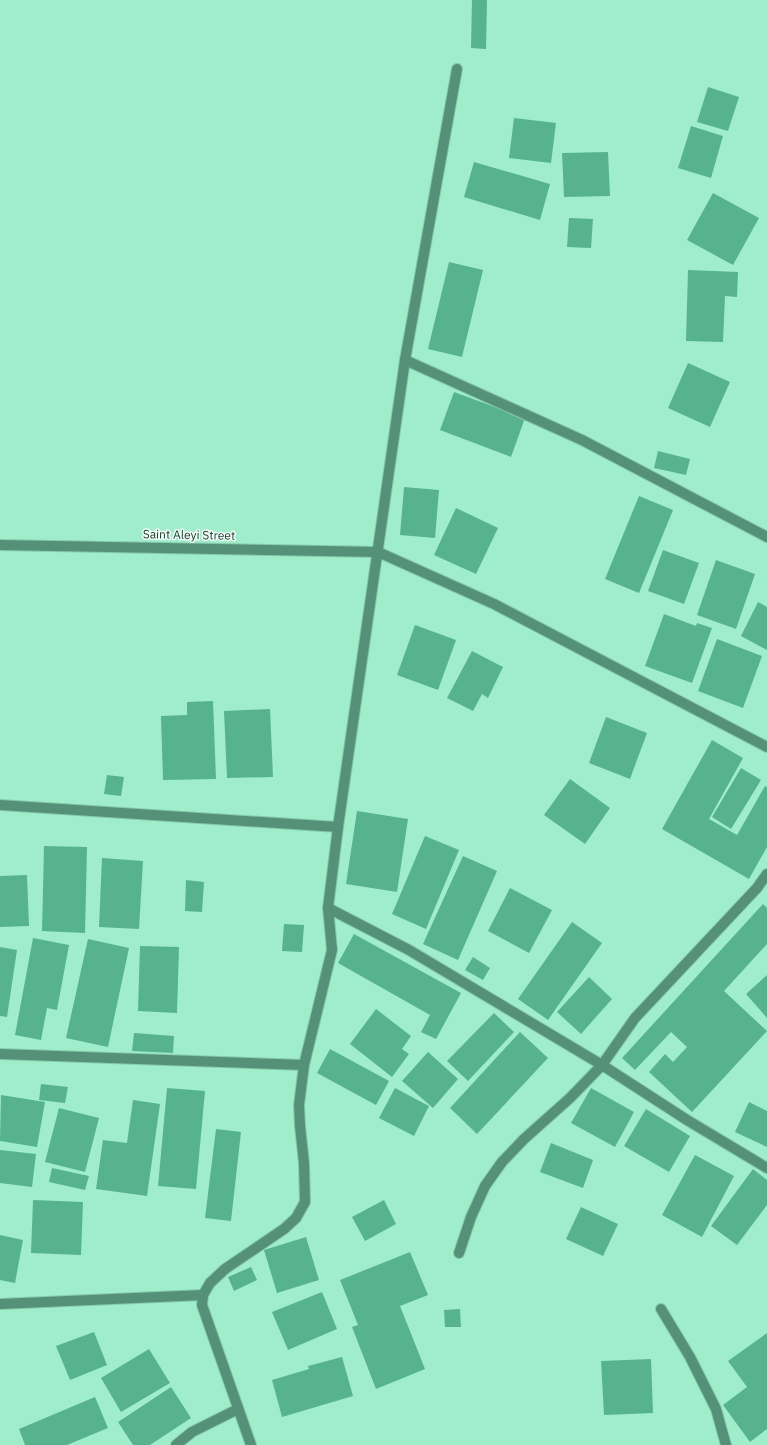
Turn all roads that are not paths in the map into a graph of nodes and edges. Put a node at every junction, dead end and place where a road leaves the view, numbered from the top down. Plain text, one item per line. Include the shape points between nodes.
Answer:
1 (457, 69) dead end
2 (405, 360) junction
3 (767, 537) edge
4 (0, 545) edge
5 (378, 552) junction
6 (767, 747) edge
7 (0, 805) edge
8 (338, 827) junction
9 (767, 874) edge
10 (328, 908) junction
11 (0, 1054) edge
12 (304, 1065) junction
13 (602, 1065) junction
14 (767, 1168) edge
15 (459, 1253) dead end
16 (203, 1295) junction
17 (0, 1304) edge
18 (661, 1309) dead end
19 (238, 1408) junction
20 (176, 1445) edge
21 (251, 1445) edge
22 (726, 1445) edge

1 - 2 street
2 - 3 street via 582,440
2 - 5 street
4 - 5 street, Saint Aleyi Street
5 - 6 street via 494,604
5 - 8 street
7 - 8 street
8 - 10 street
9 - 13 street via 635,1018
10 - 12 street via 332,950
10 - 13 street via 409,950
11 - 12 street
12 - 16 street via 300,1126 305,1202 296,1218 284,1229 225,1269 210,1283
13 - 14 street
13 - 15 street via 502,1162 485,1186
16 - 17 street
16 - 19 street via 202,1305
18 - 22 street via 690,1357 716,1408
19 - 20 street via 192,1432
19 - 21 street

